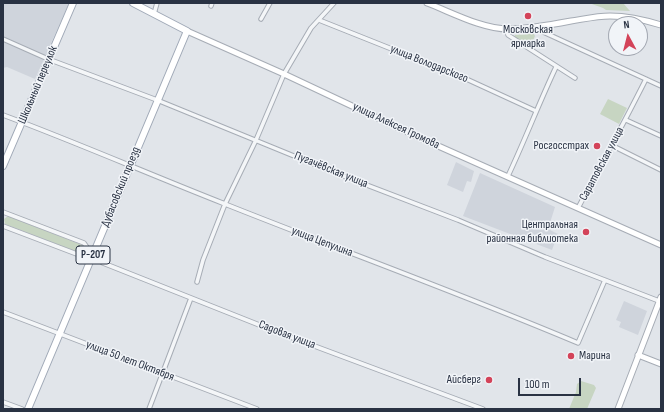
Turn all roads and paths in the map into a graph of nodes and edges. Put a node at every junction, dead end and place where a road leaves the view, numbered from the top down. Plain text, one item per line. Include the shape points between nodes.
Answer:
1 (73, 3) edge
2 (133, 3) edge
3 (157, 3) edge
4 (270, 3) edge
5 (334, 3) edge
6 (427, 3) edge
7 (154, 14) junction
8 (261, 19) dead end
9 (319, 20) junction
10 (661, 25) edge
11 (541, 27) junction
12 (506, 29) junction
13 (187, 31) junction
14 (3, 39) edge
15 (48, 59) junction
16 (556, 67) junction
17 (284, 74) junction
18 (575, 78) dead end
19 (646, 79) junction
20 (661, 86) edge
21 (157, 100) junction
22 (536, 111) junction
23 (3, 115) edge
24 (626, 120) junction
25 (22, 122) junction
26 (661, 136) edge
27 (256, 140) junction
28 (611, 145) junction
29 (130, 165) junction
30 (3, 166) edge
31 (661, 170) edge
32 (508, 176) junction
33 (225, 204) junction
34 (578, 208) junction
35 (3, 212) edge
36 (3, 226) edge
37 (661, 245) edge
38 (93, 256) junction
39 (606, 280) junction
40 (197, 282) dead end
41 (191, 298) junction
42 (660, 299) edge
43 (3, 312) edge
44 (59, 334) junction
45 (638, 356) junction
46 (661, 364) edge
47 (162, 373) junction
48 (3, 402) edge
49 (22, 409) edge
50 (28, 409) edge
51 (149, 409) edge
52 (257, 409) edge
53 (483, 409) edge
54 (618, 409) edge

1 - 15 main road, Школьный переулок
2 - 7 main road, улица Алексея Громова
3 - 7 street
4 - 8 street
5 - 9 street
6 - 12 street via 484,25
7 - 13 main road, улица Алексея Громова
9 - 17 street
9 - 22 street, улица Володарского via 462,77
10 - 11 street via 610,16
11 - 12 street
11 - 19 street via 541,31
12 - 16 street via 508,35
13 - 17 street, улица Алексея Громова
13 - 21 main road, Дубасовский проезд / Р-207
14 - 15 street, Пугачёвская улица
15 - 21 street, Пугачёвская улица
15 - 25 main road, Школьный переулок
16 - 18 street
16 - 22 street
17 - 27 street
17 - 32 street, улица Алексея Громова
19 - 20 street
19 - 24 street, Саратовская улица
21 - 27 street, Пугачёвская улица
21 - 29 main road, Дубасовский проезд / Р-207
22 - 32 street
23 - 25 street, улица Цепулина
24 - 26 street, Саратовская улица
24 - 28 street, Саратовская улица
25 - 29 street, улица Цепулина
25 - 30 main road, Школьный переулок
27 - 33 street
27 - 39 street, Пугачёвская улица
28 - 31 street
28 - 34 street, Саратовская улица
29 - 33 street, улица Цепулина
29 - 38 main road, Дубасовский проезд / Р-207
32 - 34 street, улица Алексея Громова
33 - 39 street, улица Цепулина via 578,343
33 - 40 street
34 - 37 street, улица Алексея Громова
35 - 38 street, Садовая улица via 84,243
36 - 38 street, Садовая улица via 82,256
38 - 41 street, Садовая улица via 103,263
38 - 44 main road, Дубасовский проезд / Р-207
39 - 42 street, Пугачёвская улица
41 - 47 street
41 - 53 street, Садовая улица
42 - 45 street
43 - 44 street, улица 50 лет Октября
44 - 47 street, улица 50 лет Октября
44 - 50 main road, Дубасовский проезд / Р-207
45 - 46 street
45 - 54 street
47 - 51 street
47 - 52 street, улица 50 лет Октября
48 - 49 street

